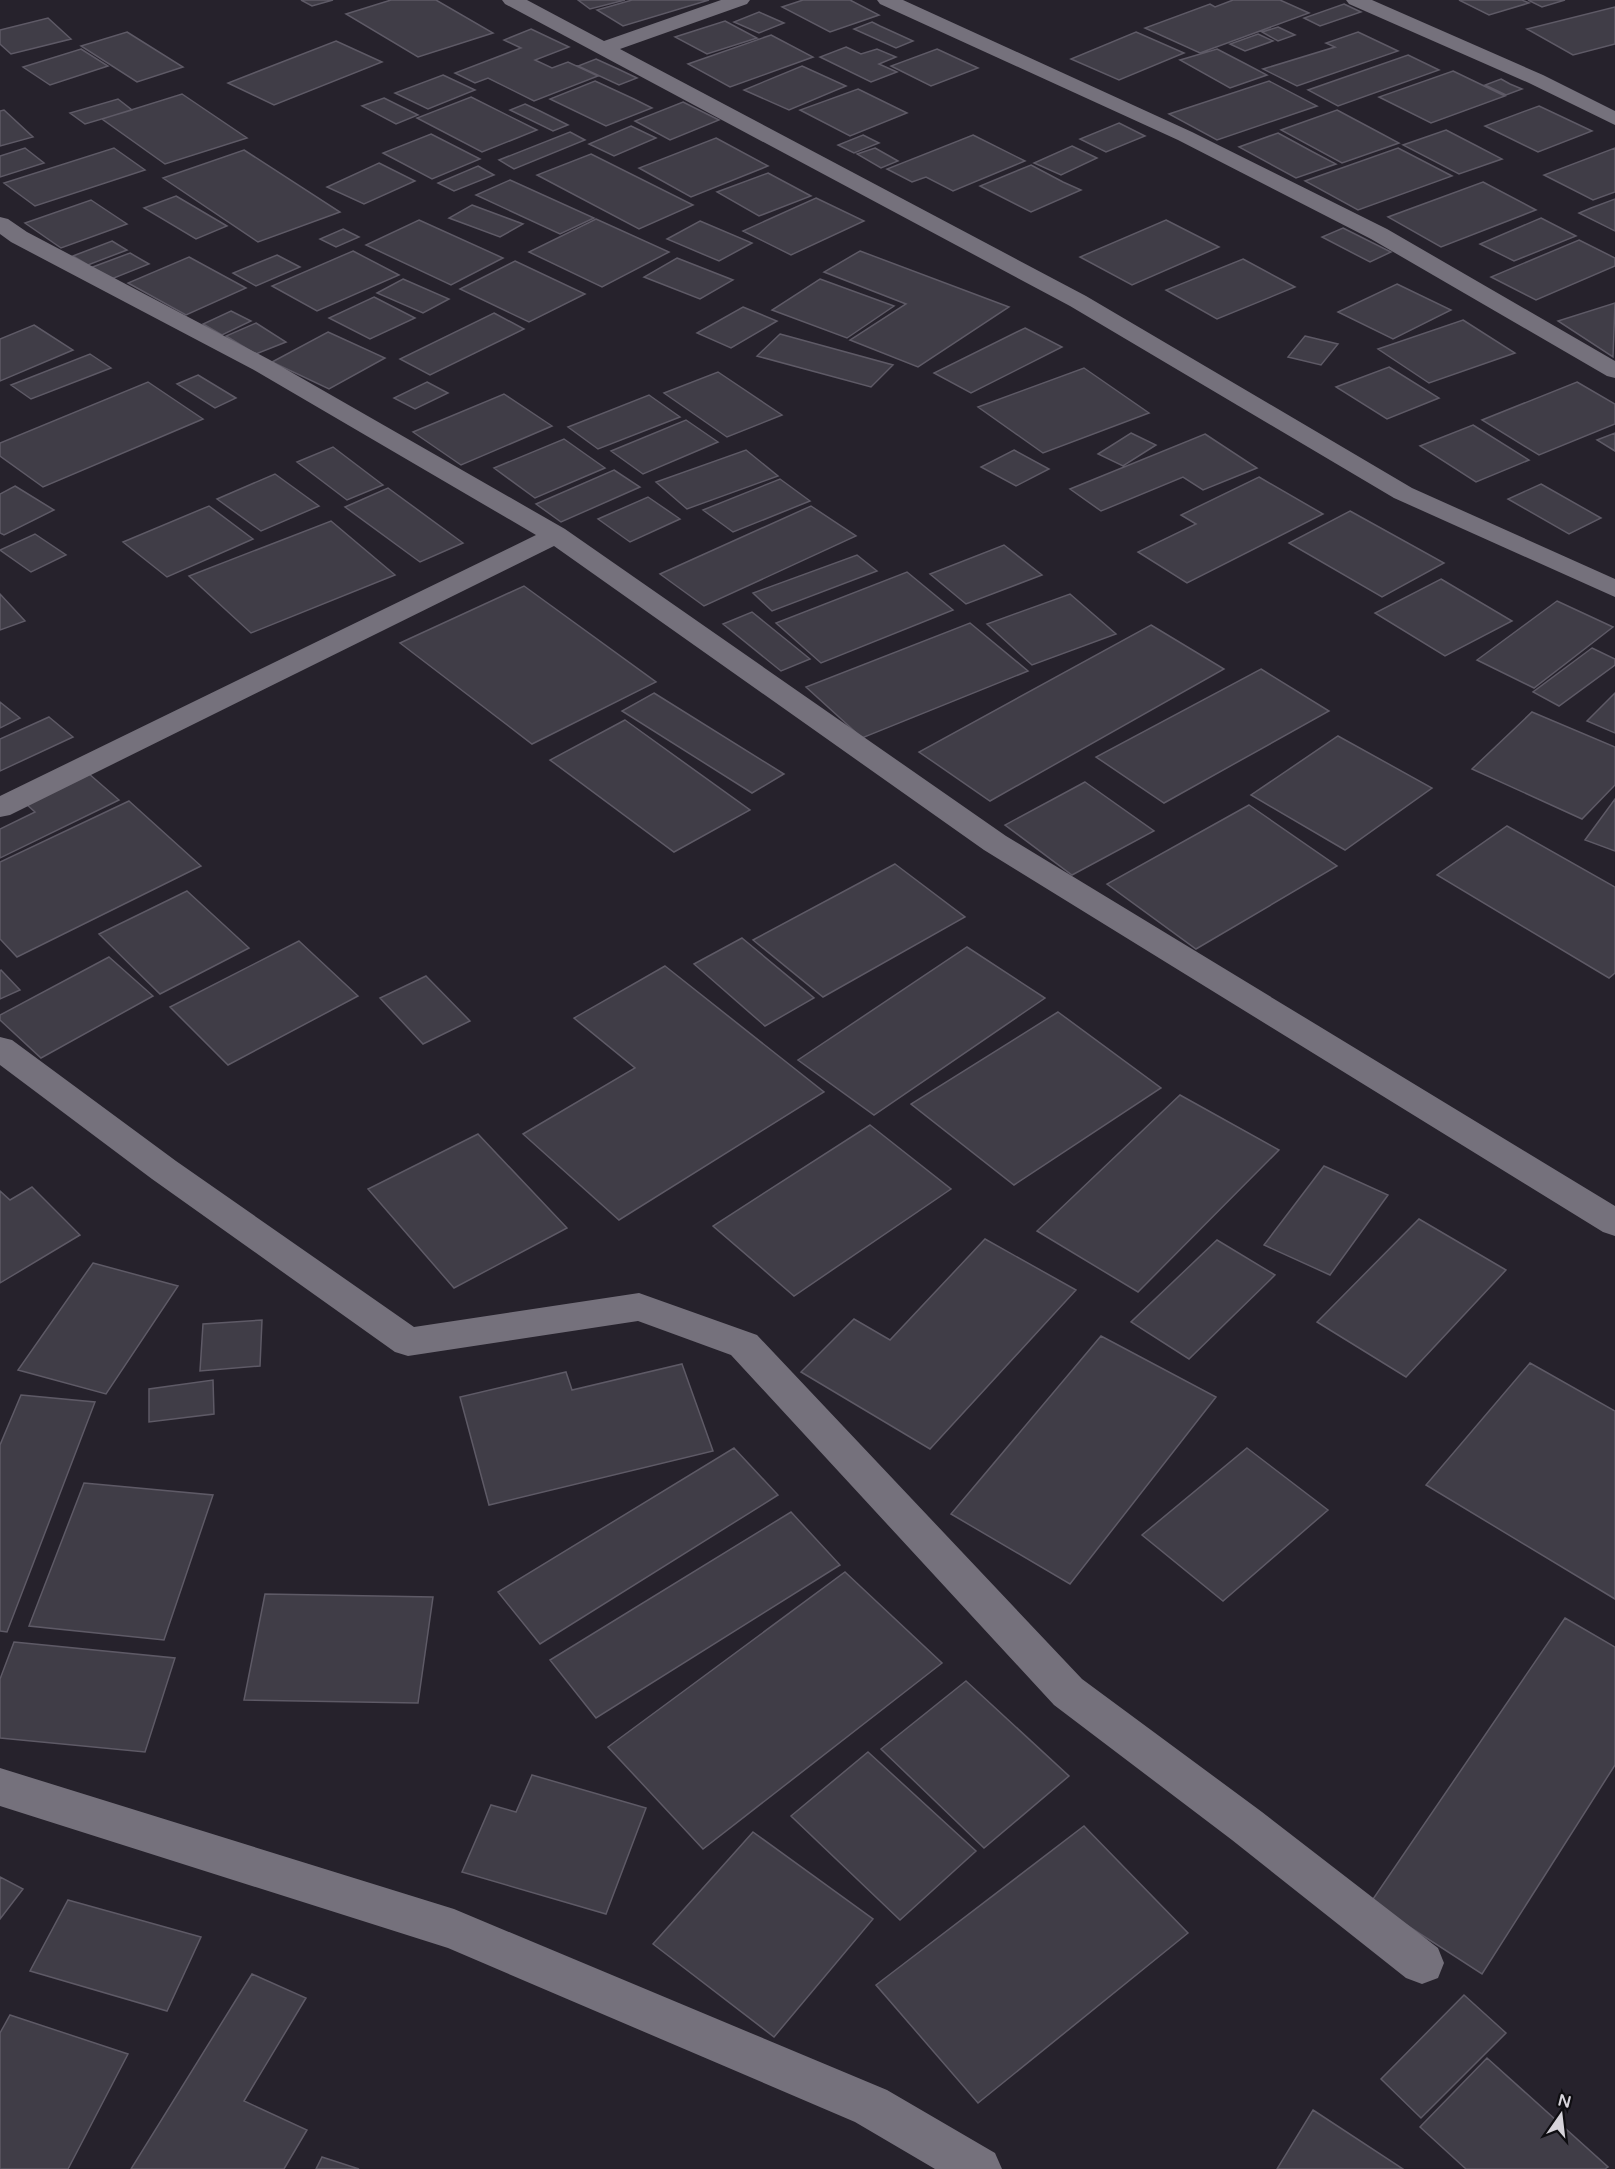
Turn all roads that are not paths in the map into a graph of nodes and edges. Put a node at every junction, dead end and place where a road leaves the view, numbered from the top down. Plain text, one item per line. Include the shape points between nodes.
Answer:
1 (512, 0) edge
2 (740, 0) edge
3 (887, 0) edge
4 (1356, 0) edge
5 (604, 48) junction
6 (1615, 119) edge
7 (0, 225) edge
8 (1615, 372) edge
9 (556, 535) junction
10 (1615, 589) edge
11 (0, 808) edge
12 (0, 1048) edge
13 (1615, 1223) edge
14 (0, 1787) edge
15 (1422, 1963) dead end
16 (979, 2169) edge

1 - 5 street
2 - 5 street
3 - 8 street via 1185,136 1379,234
4 - 6 street via 1536,79
5 - 10 street via 1078,301 1403,492
7 - 9 street via 262,365
9 - 11 street
9 - 13 street via 995,843
12 - 15 street via 164,1170 408,1342 639,1307 744,1345 1068,1692
14 - 16 street via 454,1929 871,2106

